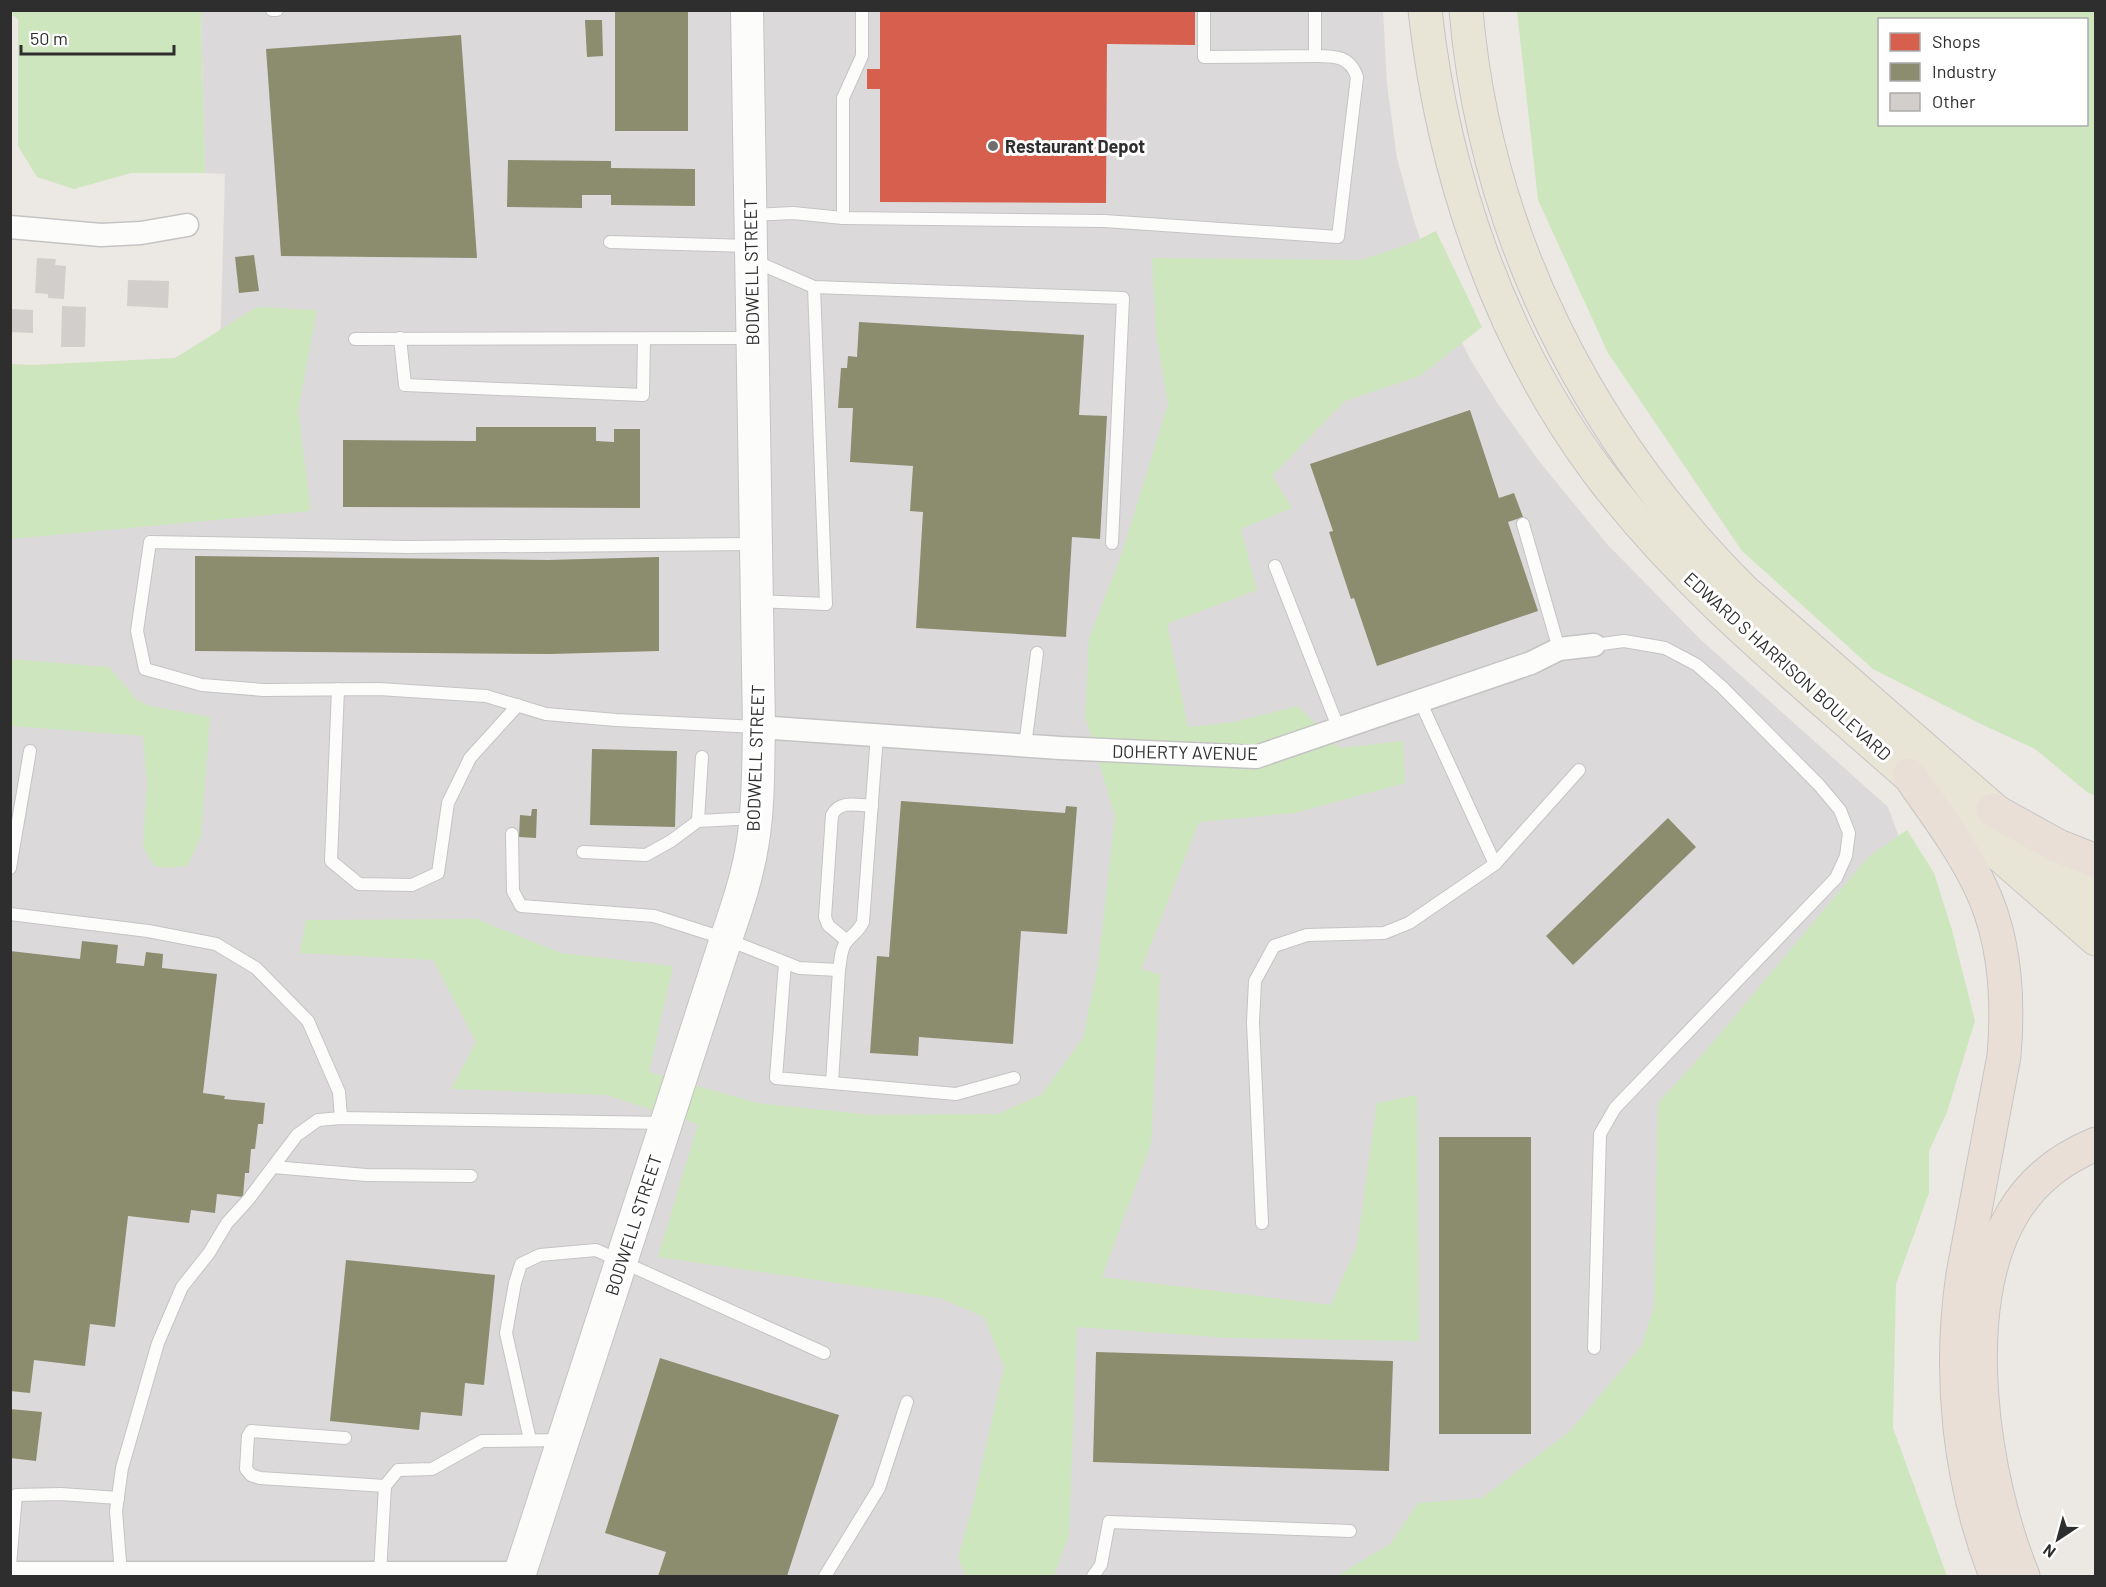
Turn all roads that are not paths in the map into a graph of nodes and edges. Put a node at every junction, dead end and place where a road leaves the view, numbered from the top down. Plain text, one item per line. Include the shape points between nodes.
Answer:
1 (272, 10) edge
2 (277, 10) edge
3 (747, 10) edge
4 (862, 10) edge
5 (1204, 10) edge
6 (1315, 10) edge
7 (1425, 10) edge
8 (1466, 10) edge
9 (1315, 56) junction
10 (750, 215) junction
11 (843, 218) junction
12 (187, 225) dead end
13 (10, 227) edge
14 (610, 242) dead end
15 (751, 253) junction
16 (814, 287) junction
17 (400, 338) junction
18 (752, 338) junction
19 (355, 339) dead end
20 (644, 339) junction
21 (1523, 524) dead end
22 (1112, 543) dead end
23 (755, 544) junction
24 (1275, 566) dead end
25 (756, 601) junction
26 (1594, 645) joint
27 (1559, 650) junction
28 (1037, 653) dead end
29 (338, 689) junction
30 (1420, 701) junction
31 (518, 705) junction
32 (759, 727) junction
33 (1338, 727) junction
34 (876, 735) junction
35 (1025, 746) junction
36 (30, 751) dead end
37 (702, 757) dead end
38 (1579, 770) dead end
39 (1909, 775) junction
40 (872, 806) junction
41 (1993, 810) junction
42 (756, 818) junction
43 (698, 821) junction
44 (512, 834) dead end
45 (583, 852) dead end
46 (2096, 861) edge
47 (1495, 864) junction
48 (10, 868) edge
49 (2096, 899) edge
50 (10, 914) edge
51 (726, 939) junction
52 (2096, 939) edge
53 (847, 941) junction
54 (785, 963) junction
55 (839, 970) junction
56 (1014, 1078) dead end
57 (832, 1083) junction
58 (341, 1118) junction
59 (666, 1124) junction
60 (2096, 1144) edge
61 (273, 1167) junction
62 (471, 1176) dead end
63 (1262, 1223) dead end
64 (621, 1263) junction
65 (1594, 1348) dead end
66 (824, 1353) dead end
67 (907, 1402) dead end
68 (345, 1438) dead end
69 (530, 1440) junction
70 (564, 1440) junction
71 (385, 1486) junction
72 (13, 1495) edge
73 (118, 1498) junction
74 (1350, 1531) dead end
75 (10, 1565) edge
76 (10, 1573) edge
77 (380, 1573) junction
78 (121, 1574) junction
79 (520, 1575) edge
80 (825, 1576) edge
81 (1093, 1576) edge
82 (1996, 1576) edge
83 (2023, 1576) edge

1 - 2 lane
3 - 10 street, BODWELL STREET
4 - 11 lane via 862,56 843,98
5 - 9 lane via 1204,57
6 - 9 lane
7 - 39 main road, EDWARD S HARRISON BOULEVARD via 1431,65 1465,206 1491,278 1557,409 1620,500 1693,583
8 - 41 main road, EDWARD S HARRISON BOULEVARD via 1480,116 1522,256 1568,357 1625,452 1693,538 1745,592
9 - 11 lane via 1346,60 1357,77 1338,237 1104,221
10 - 11 lane via 793,213
10 - 15 street, BODWELL STREET
12 - 13 street via 101,235
14 - 15 lane
15 - 16 lane
15 - 18 street, BODWELL STREET
16 - 22 lane via 1123,298
16 - 25 lane via 826,604
17 - 19 lane
17 - 20 lane
17 - 20 lane via 405,385 643,395
18 - 20 lane
18 - 23 street, BODWELL STREET
21 - 27 lane
23 - 25 street, BODWELL STREET
23 - 29 lane via 407,547 150,542 137,631 145,669 202,685 264,690
24 - 33 lane
25 - 32 street, BODWELL STREET
26 - 27 street, DOHERTY AVENUE
26 - 65 lane via 1624,641 1665,648 1697,665 1819,785 1840,810 1849,833 1846,856 1836,878 1615,1108 1600,1134
27 - 30 street, DOHERTY AVENUE
28 - 35 lane
29 - 31 lane via 486,696
29 - 31 lane via 332,861 359,884 412,885 438,873 448,803 470,758
30 - 33 street, DOHERTY AVENUE
30 - 47 lane
31 - 32 lane via 546,714
32 - 34 street, DOHERTY AVENUE
32 - 42 street, BODWELL STREET
33 - 35 street, DOHERTY AVENUE via 1256,757
34 - 35 street, DOHERTY AVENUE
34 - 40 lane
36 - 48 lane
37 - 43 lane
38 - 47 lane
39 - 52 main road, EDWARD S HARRISON BOULEVARD
39 - 82 highway via 1952,837 1986,899 2005,986 2004,1056 1959,1300 1956,1357 1966,1473
40 - 53 lane via 863,922
40 - 53 lane via 844,804 832,815 825,917 828,925
41 - 46 highway via 2058,846
41 - 49 main road, EDWARD S HARRISON BOULEVARD
42 - 43 lane
42 - 51 street, BODWELL STREET via 748,866
43 - 45 lane via 646,855
44 - 51 lane via 513,891 521,906 654,916
47 - 63 lane via 1396,929 1384,933 1307,935 1274,946 1255,981 1253,1022
50 - 58 lane via 148,931 216,944 256,968 308,1021 339,1092
51 - 54 lane
51 - 59 street, BODWELL STREET
53 - 55 lane
54 - 55 lane via 799,968
54 - 57 lane via 776,1078
55 - 57 lane
56 - 57 lane via 956,1094
58 - 59 lane
58 - 61 lane via 318,1120 297,1135
59 - 64 street, BODWELL STREET
60 - 83 highway via 2066,1159 2029,1190 2001,1236 1986,1287 1981,1366 1985,1437 2002,1516
61 - 62 lane via 366,1175
61 - 73 lane via 182,1287 158,1343 122,1468
64 - 66 lane
64 - 69 lane via 596,1250 540,1255 521,1264 506,1333
64 - 70 street, BODWELL STREET
67 - 80 lane via 877,1494
68 - 71 lane via 251,1431 246,1469 260,1478
69 - 70 lane
69 - 71 lane via 482,1440 432,1469 398,1470
70 - 79 street, BODWELL STREET
71 - 77 lane
72 - 73 lane
72 - 75 lane
73 - 78 lane
74 - 81 lane via 1109,1522 1101,1565
76 - 78 street
77 - 78 street
77 - 79 street

